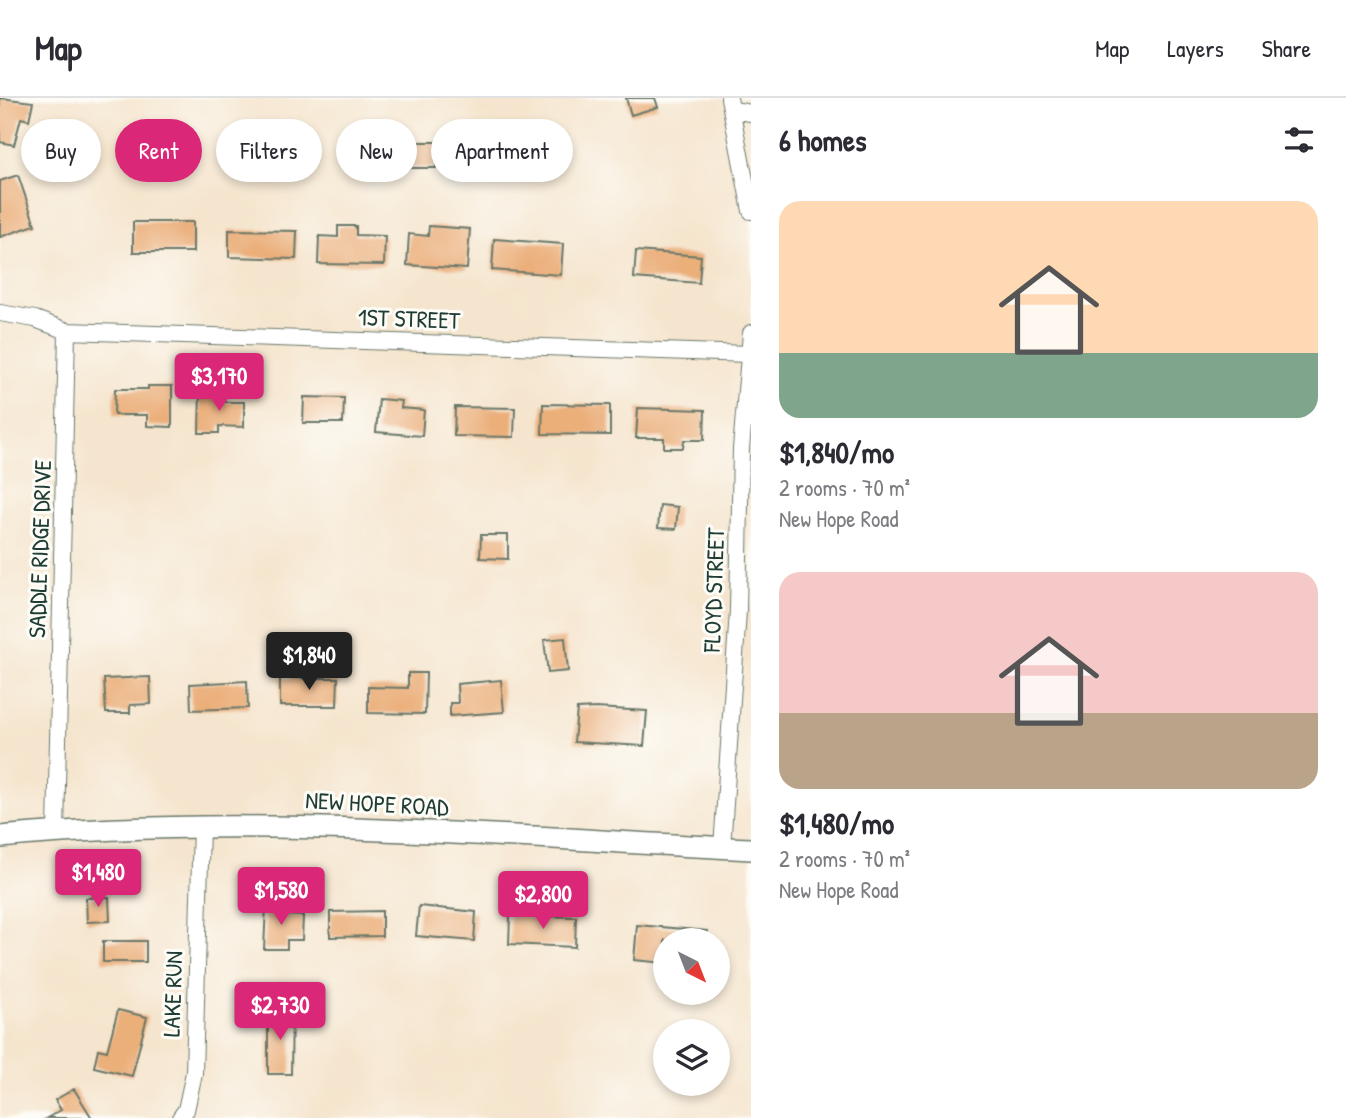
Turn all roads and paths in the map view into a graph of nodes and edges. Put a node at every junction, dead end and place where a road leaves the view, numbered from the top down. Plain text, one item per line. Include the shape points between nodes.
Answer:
1 (731, 104) edge
2 (751, 113) edge
3 (751, 211) edge
4 (3, 313) edge
5 (67, 331) junction
6 (751, 333) edge
7 (749, 354) junction
8 (744, 611) edge
9 (201, 827) junction
10 (56, 832) junction
11 (0, 837) edge
12 (722, 848) junction
13 (751, 849) edge
14 (180, 1118) edge

1 - 2 street
1 - 3 street
4 - 5 street
5 - 7 street, 1ST STREET
5 - 10 street, SADDLE RIDGE DRIVE
6 - 7 street, FLOYD STREET
7 - 8 street, FLOYD STREET via 741,449
8 - 12 street, FLOYD STREET
9 - 10 street, NEW HOPE ROAD
9 - 12 street, NEW HOPE ROAD via 314,826
9 - 14 street, LAKE RUN via 194,1073
10 - 11 street, NEW HOPE ROAD
12 - 13 street, NEW HOPE ROAD

